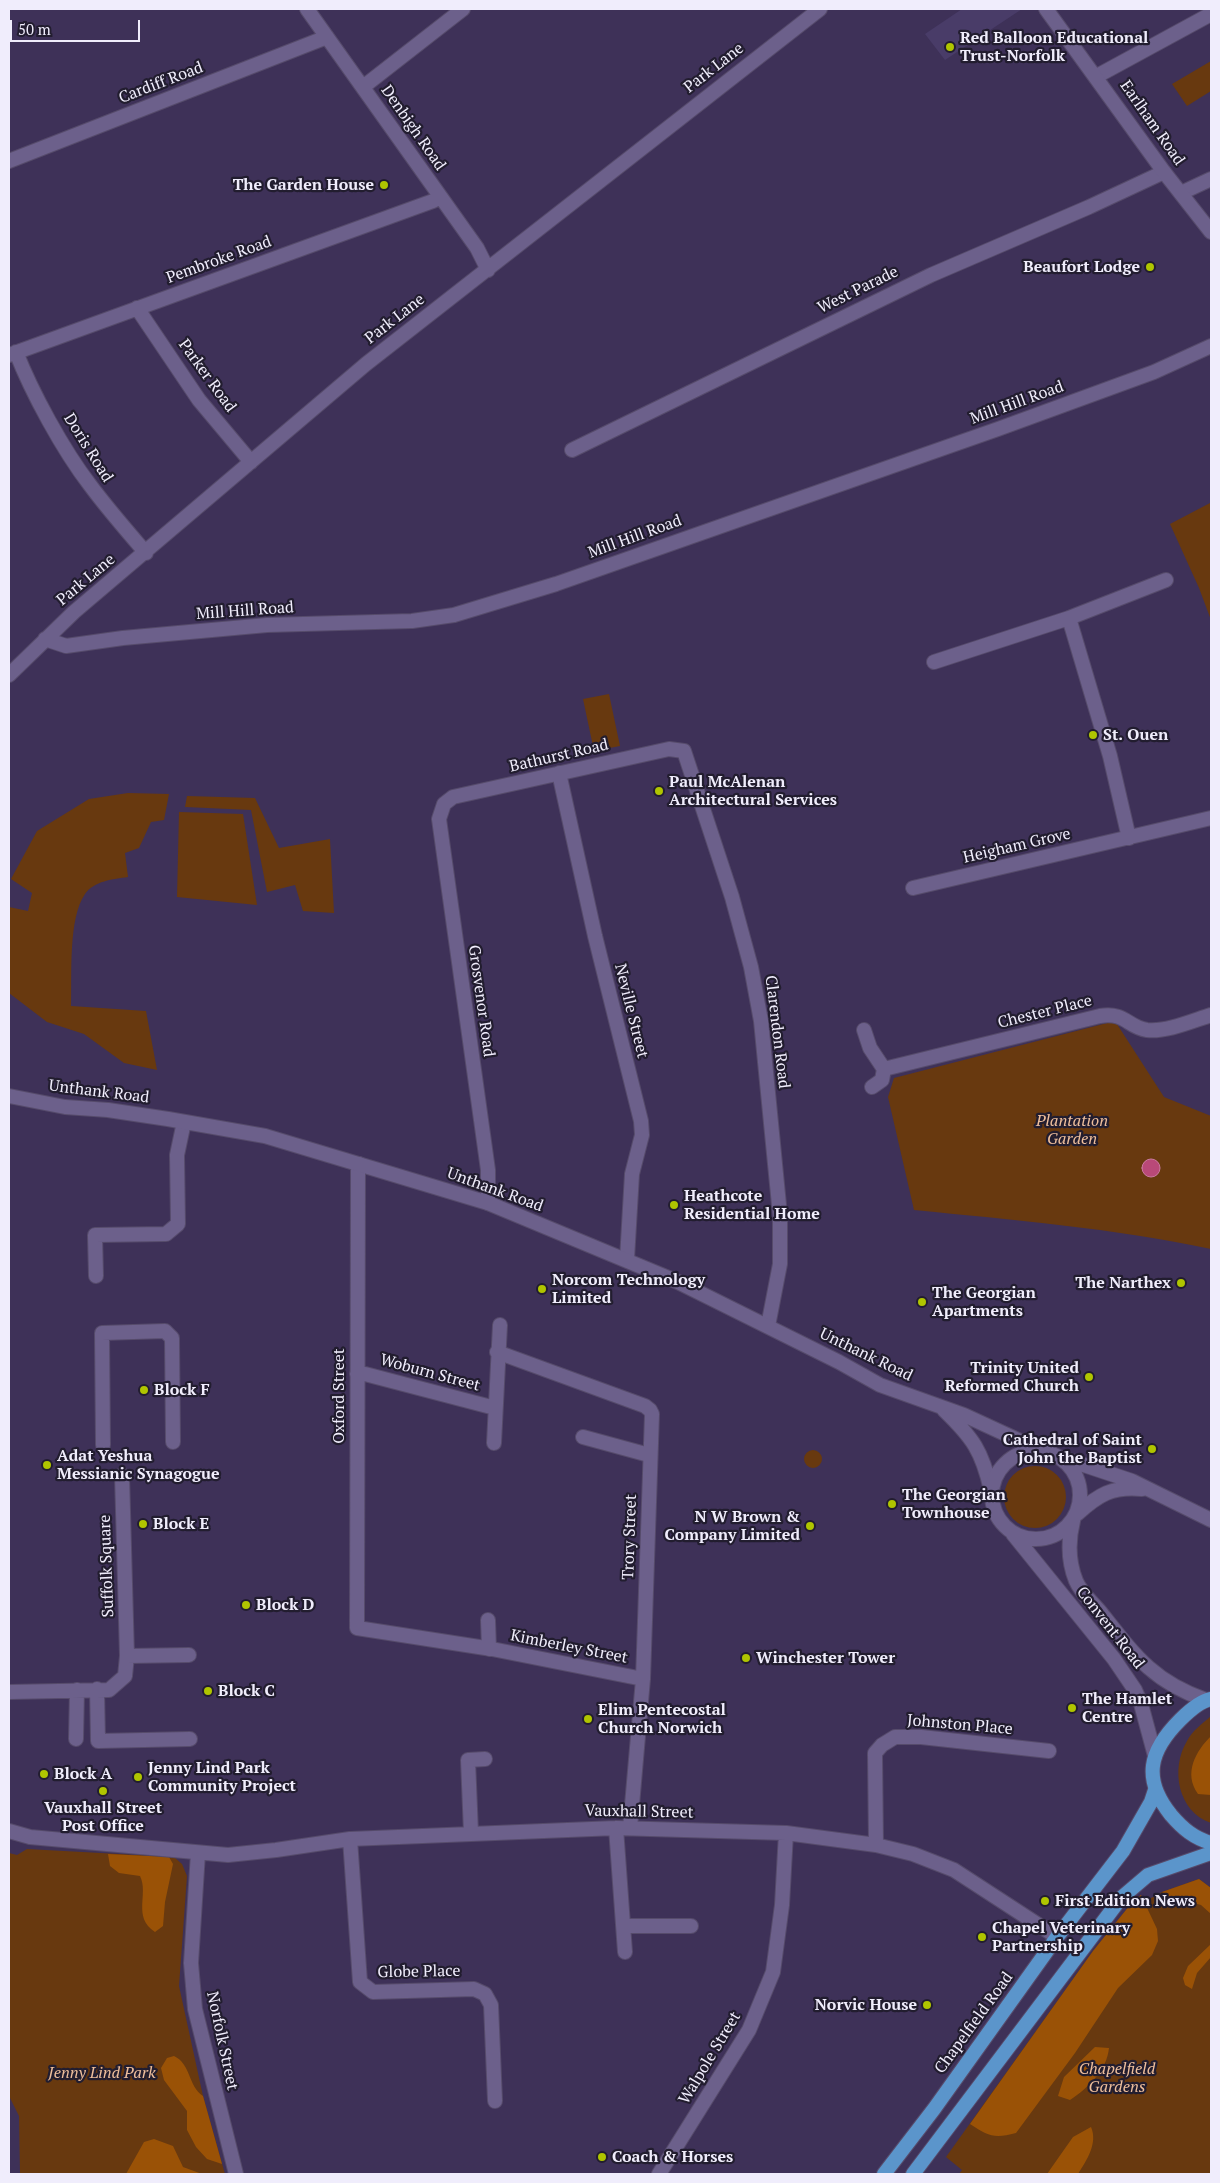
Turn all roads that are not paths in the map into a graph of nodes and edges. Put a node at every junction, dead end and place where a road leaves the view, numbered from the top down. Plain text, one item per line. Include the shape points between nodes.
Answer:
1 (307, 9) edge
2 (463, 9) edge
3 (820, 9) edge
4 (1046, 9) edge
5 (1211, 14) edge
6 (327, 37) junction
7 (1096, 76) junction
8 (363, 87) junction
9 (9, 161) edge
10 (1164, 172) junction
11 (1211, 179) edge
12 (1181, 193) junction
13 (440, 197) junction
14 (1211, 232) edge
15 (488, 270) junction
16 (137, 308) junction
17 (1211, 346) edge
18 (12, 353) edge
19 (572, 450) dead end
20 (251, 462) junction
21 (146, 553) junction
22 (1166, 580) dead end
23 (1069, 618) junction
24 (45, 639) junction
25 (934, 662) dead end
26 (9, 675) edge
27 (684, 751) joint
28 (560, 773) junction
29 (444, 804) joint
30 (1211, 818) edge
31 (1129, 838) junction
32 (913, 888) dead end
33 (1211, 1015) edge
34 (864, 1030) dead end
35 (884, 1069) junction
36 (872, 1087) dead end
37 (9, 1096) edge
38 (184, 1122) junction
39 (359, 1164) junction
40 (488, 1203) junction
41 (627, 1259) junction
42 (96, 1276) dead end
43 (500, 1325) dead end
44 (768, 1326) junction
45 (497, 1352) junction
46 (357, 1374) junction
47 (940, 1406) junction
48 (495, 1408) junction
49 (584, 1437) dead end
50 (173, 1442) dead end
51 (494, 1443) dead end
52 (103, 1445) dead end
53 (1042, 1451) junction
54 (649, 1455) junction
55 (1060, 1457) junction
56 (122, 1475) dead end
57 (992, 1490) junction
58 (1150, 1490) junction
59 (1074, 1518) junction
60 (1211, 1520) edge
61 (1013, 1533) junction
62 (488, 1620) dead end
63 (357, 1628) joint
64 (489, 1649) junction
65 (188, 1655) dead end
66 (127, 1656) junction
67 (643, 1680) junction
68 (97, 1689) junction
69 (77, 1690) junction
70 (9, 1692) edge
71 (1209, 1699) edge
72 (76, 1739) dead end
73 (190, 1739) dead end
74 (1049, 1751) dead end
75 (1155, 1756) junction
76 (485, 1759) dead end
77 (1155, 1790) junction
78 (616, 1828) junction
79 (630, 1828) junction
80 (9, 1830) edge
81 (471, 1833) junction
82 (786, 1833) junction
83 (350, 1839) junction
84 (1211, 1843) edge
85 (876, 1844) junction
86 (198, 1853) junction
87 (1211, 1853) edge
88 (624, 1926) junction
89 (691, 1926) dead end
90 (1057, 1938) junction
91 (625, 1952) dead end
92 (495, 2101) dead end
93 (236, 2174) edge
94 (659, 2174) edge
95 (884, 2174) edge
96 (913, 2174) edge

1 - 6 street, Denbigh Road
2 - 8 street
3 - 15 street, Park Lane via 695,104
4 - 7 street, Earlham Road
5 - 7 street
6 - 8 street, Denbigh Road
6 - 9 street, Cardiff Road
7 - 10 street, Earlham Road
8 - 13 street, Denbigh Road
10 - 12 street, Earlham Road
10 - 19 street, West Parade via 931,274
11 - 12 street
12 - 14 street, Earlham Road
13 - 15 street, Denbigh Road via 477,248
13 - 16 street, Pembroke Road
15 - 20 street, Park Lane via 400,336
16 - 18 street, Pembroke Road
16 - 20 street, Parker Road via 200,400
17 - 24 street, Mill Hill Road via 1154,372 998,429 556,584 454,615 412,622 267,625 66,646
18 - 21 street, Doris Road via 89,484
20 - 21 street, Park Lane
21 - 24 street, Park Lane
22 - 23 street
23 - 25 street
23 - 31 street via 1110,756
24 - 26 street, Park Lane
27 - 28 street, Bathurst Road via 669,749
27 - 44 street, Clarendon Road via 732,897 751,967 761,1021 780,1214 780,1264
28 - 29 street, Bathurst Road via 453,796
28 - 41 street, Neville Street via 595,936 641,1121 642,1135 632,1174
29 - 40 street, Grosvenor Road via 438,819 488,1170
30 - 31 street, Heigham Grove
31 - 32 street, Heigham Grove
33 - 35 street, Chester Place via 1162,1029 1146,1030 1114,1014 1100,1016
34 - 35 street via 870,1048
35 - 36 street via 882,1080
37 - 38 street, Unthank Road via 65,1107
38 - 39 street, Unthank Road via 265,1136
38 - 42 street via 177,1155 178,1224 166,1234 95,1235
39 - 40 street, Unthank Road
39 - 46 street, Oxford Street
40 - 41 street, Unthank Road
41 - 44 street, Unthank Road
43 - 45 street
44 - 47 street, Unthank Road via 880,1385
45 - 48 street
45 - 54 street, Trory Street via 645,1406 652,1414
46 - 48 street, Woburn Street
46 - 63 street, Oxford Street
47 - 53 street, Unthank Road via 1012,1435
47 - 57 street, Unthank Road via 969,1435 982,1458
48 - 51 street
49 - 54 street
50 - 52 street via 170,1334 165,1331 102,1333
53 - 55 street
53 - 57 street via 1030,1450 1008,1460 998,1471
54 - 67 street, Trory Street
55 - 58 street via 1117,1475
55 - 59 street via 1068,1463 1080,1488 1081,1498
56 - 66 street, Suffolk Square
57 - 61 street via 993,1506 999,1520
58 - 59 street via 1110,1490
58 - 60 street
59 - 61 street via 1065,1529 1049,1538 1032,1539
59 - 71 street, Convent Road via 1070,1553 1077,1583 1145,1666 1170,1685
61 - 75 street, Convent Road via 1135,1690
62 - 64 street, Kimberley Street
63 - 64 street, Kimberley Street
64 - 67 street, Kimberley Street
65 - 66 street
66 - 68 street, Suffolk Square via 125,1676 109,1690
67 - 79 street, Trory Street
68 - 69 street, Suffolk Square
68 - 73 street via 98,1741
69 - 70 street, Suffolk Square
69 - 72 street
71 - 75 main road via 1186,1714 1164,1736
74 - 85 street, Johnston Place via 921,1737 888,1740 875,1753
75 - 77 main road via 1152,1772
76 - 81 street via 468,1760
77 - 84 main road via 1183,1829
77 - 90 main road, Chapelfield Road via 1123,1851
78 - 79 street, Vauxhall Street
78 - 81 street, Vauxhall Street
78 - 88 street
79 - 82 street, Vauxhall Street
80 - 86 street, Vauxhall Street via 30,1837
81 - 83 street, Vauxhall Street
82 - 85 street, Vauxhall Street
82 - 94 street, Walpole Street via 782,1905 773,1972 749,2030
83 - 86 street, Vauxhall Street via 276,1850
83 - 92 street, Globe Place via 360,1982 373,1992 474,1989 485,1994 490,2006
85 - 90 street, Vauxhall Street via 954,1870
86 - 93 street, Norfolk Street via 191,1963 195,2009
87 - 96 main road via 1148,1875 1121,1898
88 - 89 street
88 - 91 street
90 - 95 main road, Chapelfield Road

